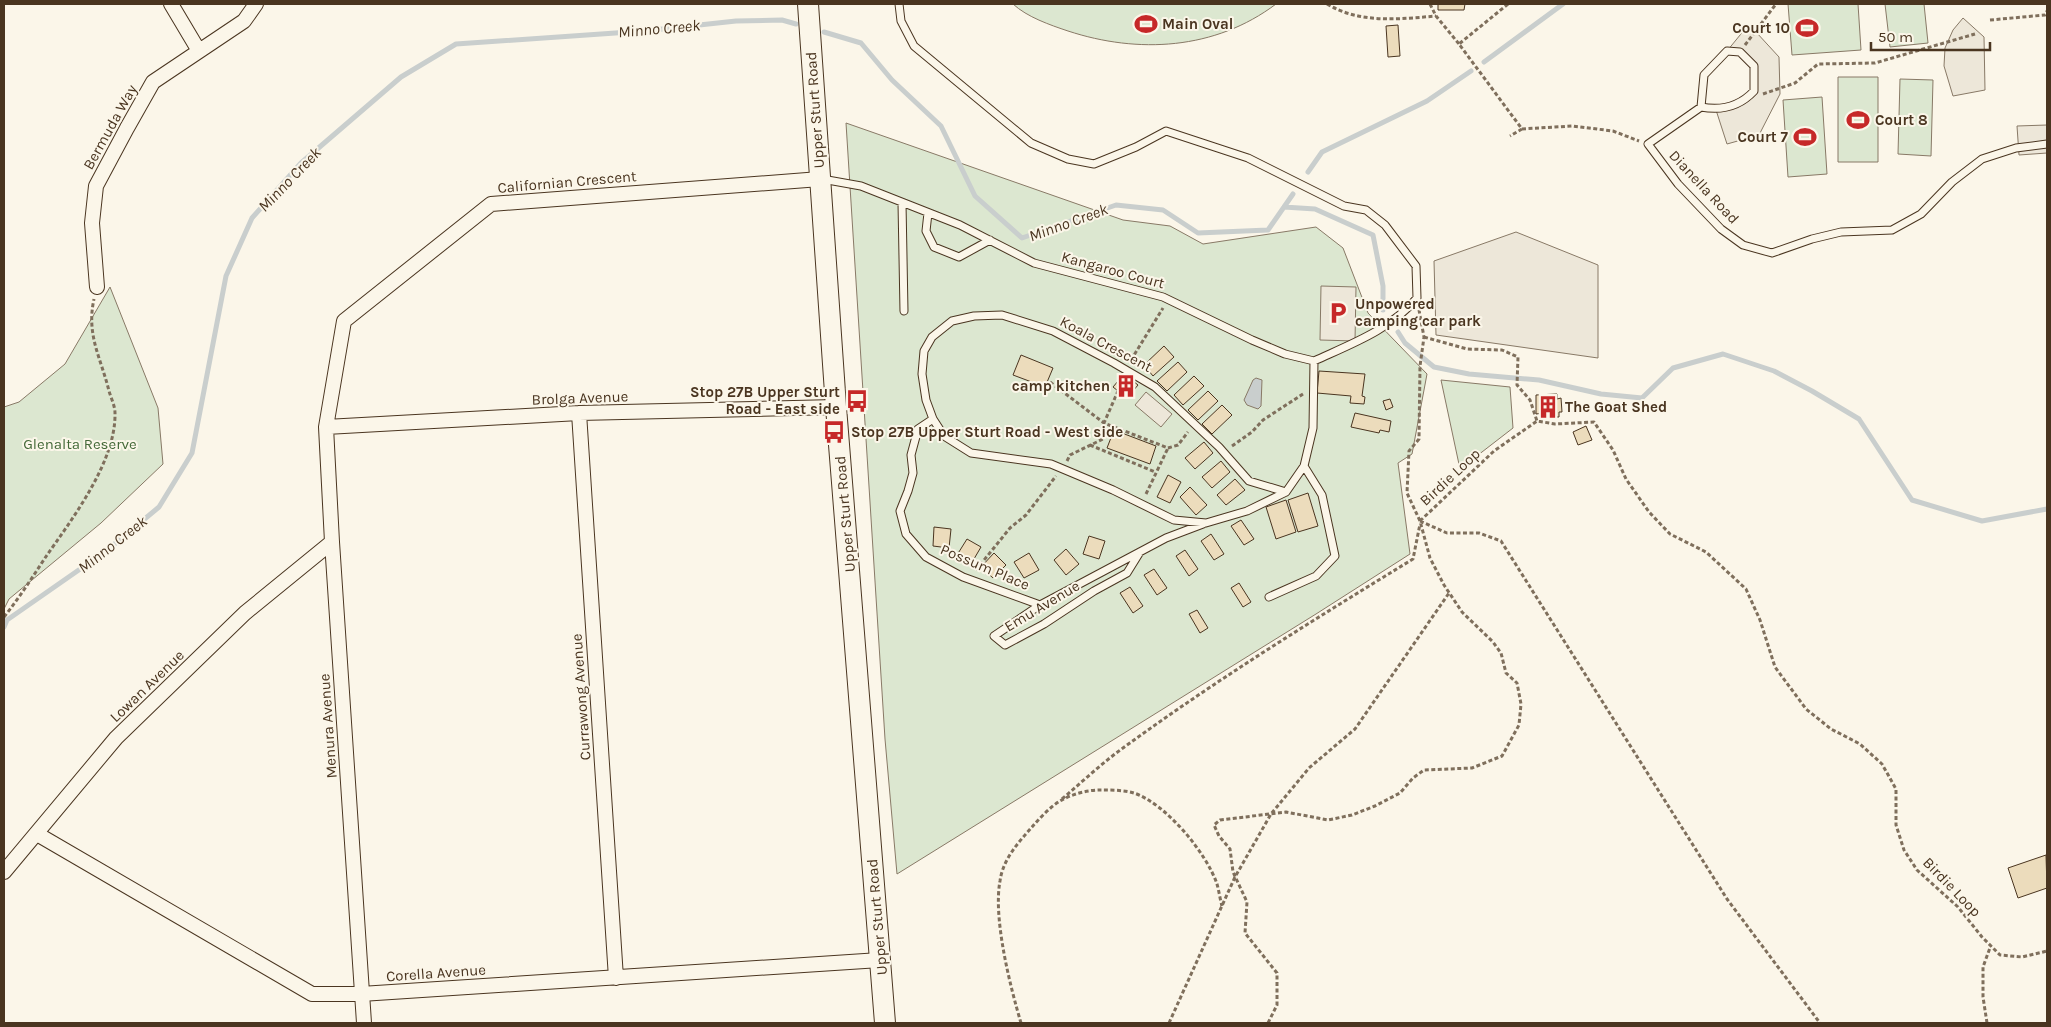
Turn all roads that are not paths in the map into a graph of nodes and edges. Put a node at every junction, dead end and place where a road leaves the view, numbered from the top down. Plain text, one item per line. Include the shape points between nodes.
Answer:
1 (171, 4) edge
2 (256, 4) edge
3 (808, 4) edge
4 (898, 4) edge
5 (199, 50) junction
6 (1701, 107) junction
7 (2047, 144) edge
8 (820, 178) junction
9 (902, 203) junction
10 (928, 213) junction
11 (990, 240) junction
12 (97, 287) road end
13 (904, 311) dead end
14 (1314, 361) junction
15 (836, 407) junction
16 (579, 413) junction
17 (933, 420) junction
18 (326, 427) junction
19 (1304, 466) junction
20 (1286, 492) junction
21 (1206, 523) junction
22 (332, 542) junction
23 (1140, 552) junction
24 (1269, 597) dead end
25 (1040, 605) junction
26 (37, 834) junction
27 (4, 872) edge
28 (880, 960) junction
29 (616, 978) junction
30 (361, 994) junction
31 (364, 1023) edge
32 (885, 1023) edge

1 - 5 street
2 - 5 street, Bermuda Way via 244,21
3 - 8 main road, Upper Sturt Road
4 - 14 lane via 901,21 914,46 1031,143 1068,159 1094,164 1166,131 1248,158 1344,206 1366,210 1385,225 1416,266 1417,298 1405,312 1370,336
5 - 12 street, Bermuda Way via 153,82 96,186 92,223
6 - 6 lane via 1704,75 1727,51 1740,52 1754,66 1754,91 1744,102 1716,110
6 - 7 lane, Dianella Road via 1648,144 1678,184 1721,229 1743,245 1772,253 1841,232 1892,230 1921,214 1952,182 1982,160 2016,148
8 - 9 lane, Kangaroo Court via 861,186
8 - 15 main road, Upper Sturt Road
8 - 18 street, Californian Crescent via 492,204 344,321
9 - 10 lane, Kangaroo Court
9 - 13 lane
10 - 11 lane, Kangaroo Court
10 - 11 lane via 926,231 934,247 959,257
11 - 14 lane, Kangaroo Court via 1034,263 1168,299 1277,350
14 - 19 lane via 1313,428
15 - 16 street, Brolga Avenue
15 - 28 main road, Upper Sturt Road
16 - 18 street, Brolga Avenue
16 - 29 street, Currawong Avenue
17 - 20 lane, Koala Crescent via 922,374 924,351 932,337 952,321 1002,315 1053,331 1156,387 1249,480
17 - 21 lane, Koala Crescent via 944,436 971,453 1051,464 1174,520
17 - 25 lane, Possum Place via 918,430 911,455 913,473 900,512 906,534 926,557 970,579
18 - 22 street, Menura Avenue
19 - 20 lane
19 - 24 lane via 1322,495 1335,556 1316,576
20 - 21 lane, Koala Crescent via 1247,511
21 - 23 lane, Emu Avenue
22 - 26 street, Lowan Avenue via 245,613 116,738
22 - 30 street, Menura Avenue
23 - 25 lane, Emu Avenue
23 - 25 lane, Emu Avenue via 1127,572 1044,624 1005,645 994,636
26 - 27 street, Lowan Avenue
26 - 30 street, Corella Avenue via 312,994
28 - 29 street, Corella Avenue
28 - 32 main road, Upper Sturt Road
29 - 30 street, Corella Avenue
30 - 31 street, Menura Avenue

